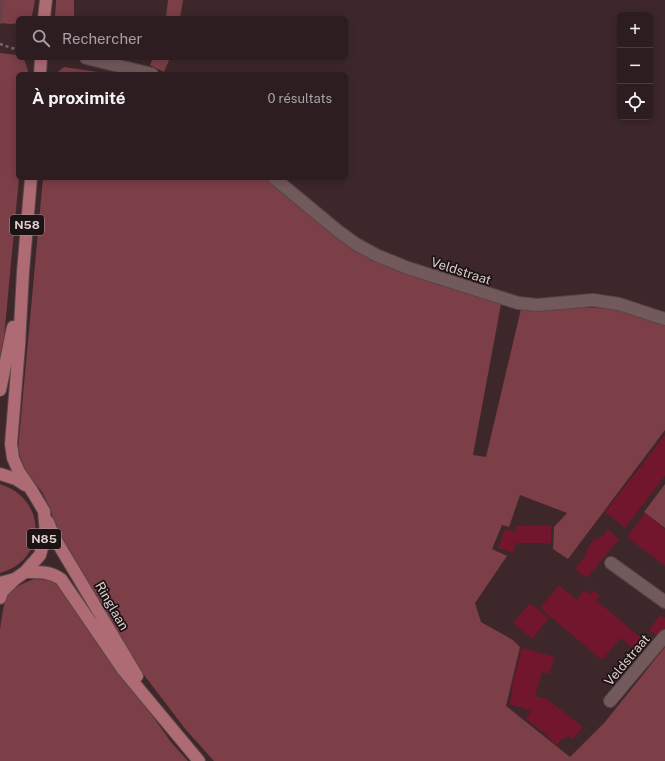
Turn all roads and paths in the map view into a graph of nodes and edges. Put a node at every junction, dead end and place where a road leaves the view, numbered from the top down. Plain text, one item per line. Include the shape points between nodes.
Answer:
1 (46, 0) edge
2 (44, 16) edge
3 (0, 44) edge
4 (16, 50) edge
5 (41, 60) edge
6 (94, 60) edge
7 (40, 72) edge
8 (144, 72) edge
9 (31, 180) edge
10 (276, 180) edge
11 (22, 272) junction
12 (665, 320) edge
13 (0, 390) edge
14 (0, 474) edge
15 (32, 491) junction
16 (44, 511) junction
17 (611, 563) dead end
18 (20, 575) junction
19 (0, 583) edge
20 (0, 598) edge
21 (665, 602) edge
22 (665, 636) edge
23 (610, 702) dead end
24 (158, 713) junction
25 (199, 761) edge

1 - 2 main road
3 - 4 path
5 - 7 main road
6 - 8 street
9 - 11 main road, N58
10 - 12 street, Veldstraat via 356,244 408,268 518,303 537,305 593,300 619,304
11 - 13 main road, N58 via 10,348
11 - 15 main road, N58 via 11,444 15,465
14 - 15 main road, N85 via 16,479
15 - 16 main road, N85
16 - 18 main road, N85 via 46,534 40,555
16 - 24 main road, Ringlaan via 54,537
17 - 21 street
18 - 19 main road, Ringlaan
18 - 20 main road via 2,592
18 - 24 main road, Ringlaan via 46,572 61,580 124,671
22 - 23 street, Veldstraat
24 - 25 main road, Ringlaan

